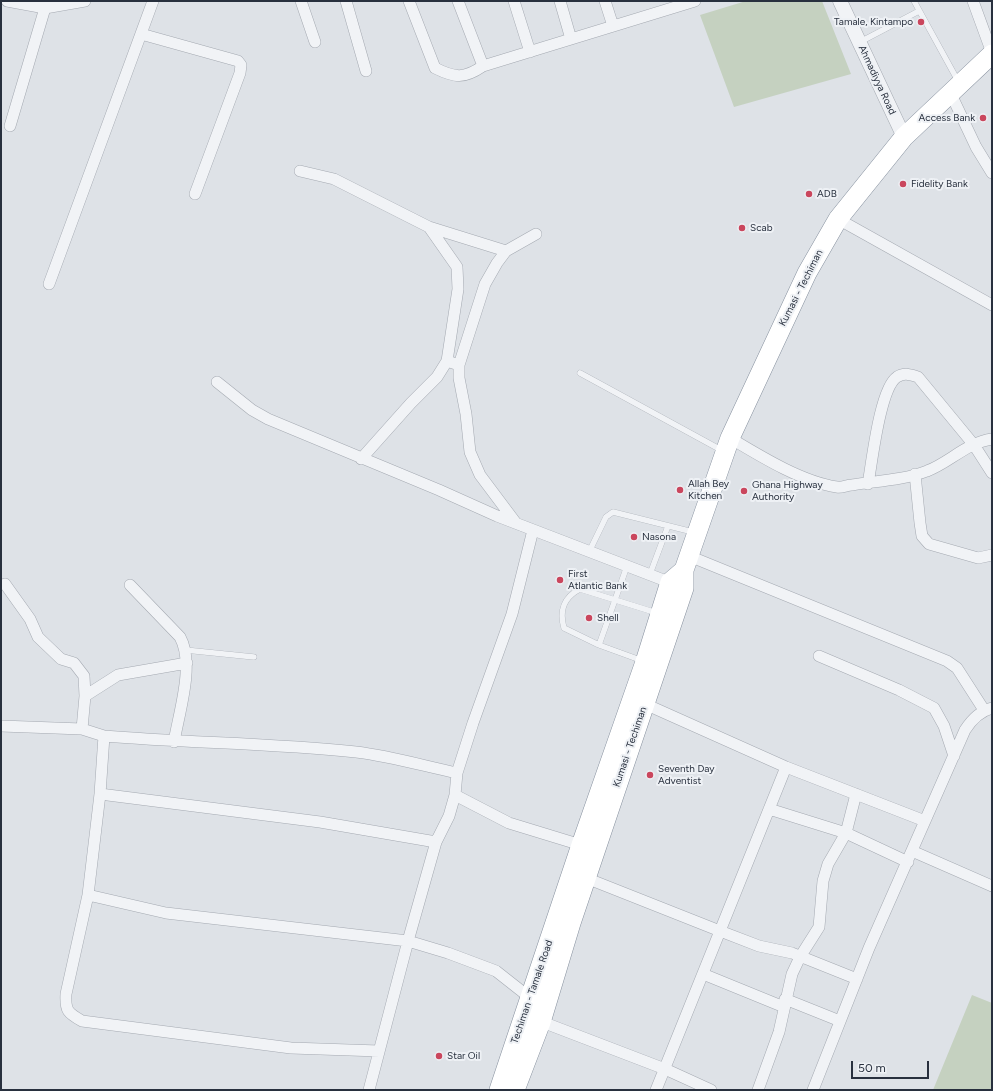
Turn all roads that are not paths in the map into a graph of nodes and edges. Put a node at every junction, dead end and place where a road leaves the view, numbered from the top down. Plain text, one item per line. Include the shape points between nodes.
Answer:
1 (7, 1) edge
2 (85, 1) edge
3 (153, 1) edge
4 (301, 1) edge
5 (346, 1) edge
6 (410, 1) edge
7 (458, 1) edge
8 (514, 1) edge
9 (560, 1) edge
10 (605, 1) edge
11 (695, 1) edge
12 (840, 1) edge
13 (914, 1) edge
14 (973, 1) edge
15 (44, 5) edge
16 (920, 11) junction
17 (613, 26) junction
18 (141, 34) junction
19 (571, 39) junction
20 (315, 42) dead end
21 (860, 42) junction
22 (530, 52) junction
23 (992, 53) edge
24 (483, 66) junction
25 (366, 72) dead end
26 (954, 88) junction
27 (10, 126) dead end
28 (904, 136) junction
29 (300, 171) dead end
30 (992, 173) edge
31 (195, 194) dead end
32 (838, 219) junction
33 (429, 227) junction
34 (536, 234) dead end
35 (506, 252) junction
36 (49, 284) dead end
37 (992, 305) edge
38 (447, 361) junction
39 (459, 365) junction
40 (580, 373) dead end
41 (217, 382) dead end
42 (992, 439) edge
43 (727, 445) junction
44 (974, 445) junction
45 (360, 459) junction
46 (915, 474) junction
47 (992, 474) edge
48 (868, 484) junction
49 (516, 524) junction
50 (668, 526) junction
51 (533, 530) junction
52 (696, 532) junction
53 (589, 552) junction
54 (992, 556) edge
55 (627, 566) junction
56 (650, 574) junction
57 (682, 574) junction
58 (5, 584) dead end
59 (130, 585) dead end
60 (615, 598) junction
61 (660, 614) junction
62 (599, 645) junction
63 (185, 650) junction
64 (819, 656) dead end
65 (254, 657) dead end
66 (645, 662) junction
67 (187, 663) junction
68 (85, 696) junction
69 (645, 704) junction
70 (988, 709) edge
71 (1, 726) edge
72 (82, 730) junction
73 (104, 736) junction
74 (174, 742) junction
75 (954, 756) junction
76 (786, 767) junction
77 (457, 773) junction
78 (100, 794) junction
79 (856, 794) junction
80 (455, 795) junction
81 (769, 809) junction
82 (925, 821) junction
83 (846, 834) junction
84 (436, 842) junction
85 (581, 845) junction
86 (912, 851) junction
87 (908, 862) junction
88 (586, 878) junction
89 (992, 886) edge
90 (566, 894) joint
91 (88, 895) junction
92 (570, 923) joint
93 (720, 931) junction
94 (408, 941) junction
95 (800, 957) junction
96 (703, 974) junction
97 (857, 979) junction
98 (785, 1003) junction
99 (526, 1006) junction
100 (840, 1021) junction
101 (541, 1022) junction
102 (379, 1051) junction
103 (664, 1069) junction
104 (369, 1090) edge
105 (499, 1090) edge
106 (515, 1090) edge
107 (656, 1090) edge
108 (711, 1090) edge
109 (758, 1090) edge
110 (813, 1090) edge

1 - 15 street
2 - 15 street
3 - 18 street
4 - 20 street
5 - 25 street
6 - 24 street via 435,68 461,76
7 - 24 street
8 - 22 street
9 - 19 street
10 - 17 street
11 - 17 street
12 - 21 street, Ahmadiyya Road
13 - 16 lane
14 - 23 street
15 - 27 street
16 - 21 lane
16 - 26 lane
17 - 19 street
18 - 31 street via 238,61 241,65
18 - 36 street
19 - 22 street
21 - 28 street, Ahmadiyya Road
22 - 24 street
23 - 26 highway, Kumasi - Techiman
26 - 28 highway, Kumasi - Techiman
26 - 30 street via 976,147
28 - 32 highway, Kumasi - Techiman
29 - 33 street via 334,179
32 - 37 street
32 - 43 highway, Kumasi - Techiman via 806,273
33 - 35 street
33 - 38 street via 457,267 458,289
34 - 35 street
35 - 39 street via 496,263 485,284
38 - 39 street
38 - 45 street via 437,377
39 - 49 street via 470,452 480,475
40 - 43 lane
41 - 45 street via 252,410
42 - 44 street
43 - 48 street via 823,484 840,487
43 - 52 highway, Kumasi - Techiman
44 - 46 street via 926,472
44 - 47 street
44 - 48 street via 918,377 907,374 898,376 892,381 883,402
45 - 49 street
46 - 48 street
46 - 54 street via 922,536 929,544 978,558
49 - 51 street
50 - 52 lane
50 - 53 lane via 613,512 606,517
50 - 56 lane
51 - 53 street
51 - 77 street via 512,614
52 - 57 highway, Kumasi - Techiman
53 - 55 street
55 - 56 street
55 - 60 lane
56 - 57 street
57 - 61 highway, Kumasi - Techiman
57 - 69 highway, Kumasi - Techiman
57 - 70 street via 947,661 957,668
58 - 68 street via 30,619 38,637 62,659 74,663 84,676
59 - 63 street via 180,637
60 - 61 lane
60 - 62 lane
60 - 62 lane via 580,589 570,594 562,609 561,619 564,628
61 - 66 highway, Kumasi - Techiman
62 - 66 lane
63 - 65 lane
63 - 67 street
64 - 75 street via 934,708 944,726
66 - 85 highway, Kumasi - Techiman
67 - 68 street via 118,675
67 - 74 street
68 - 72 street
69 - 76 street
69 - 88 highway, Kumasi - Techiman
70 - 75 street via 970,721
71 - 72 street
72 - 73 street
73 - 74 street
73 - 78 street
74 - 77 street via 240,743 358,753
75 - 82 street
76 - 79 street
76 - 81 street
77 - 80 street
78 - 84 street via 320,822
78 - 91 street
79 - 82 street
79 - 83 street
80 - 84 street via 449,816
80 - 85 street via 510,823
81 - 83 street
81 - 93 street
82 - 86 street
83 - 87 street
83 - 95 street via 828,864 823,880 819,927
84 - 94 street
85 - 90 highway, Kumasi - Techiman
86 - 87 street
86 - 89 street
87 - 97 street
88 - 92 highway, Kumasi - Techiman
88 - 93 street
90 - 99 highway, Techiman - Tamale Road
91 - 94 street via 166,913
91 - 102 street via 65,1005 69,1014 82,1021 291,1048
92 - 101 highway, Techiman - Tamale Road
93 - 95 street via 759,946
93 - 96 street
94 - 99 street via 496,971
94 - 102 street
95 - 97 street
95 - 98 street via 792,974
96 - 98 street
96 - 103 street
97 - 100 street
98 - 100 street
98 - 109 street via 779,1032
99 - 101 street
99 - 105 highway, Techiman - Tamale Road
100 - 110 street
101 - 103 street
101 - 106 highway, Techiman - Tamale Road
102 - 104 street
103 - 107 street
103 - 108 street

